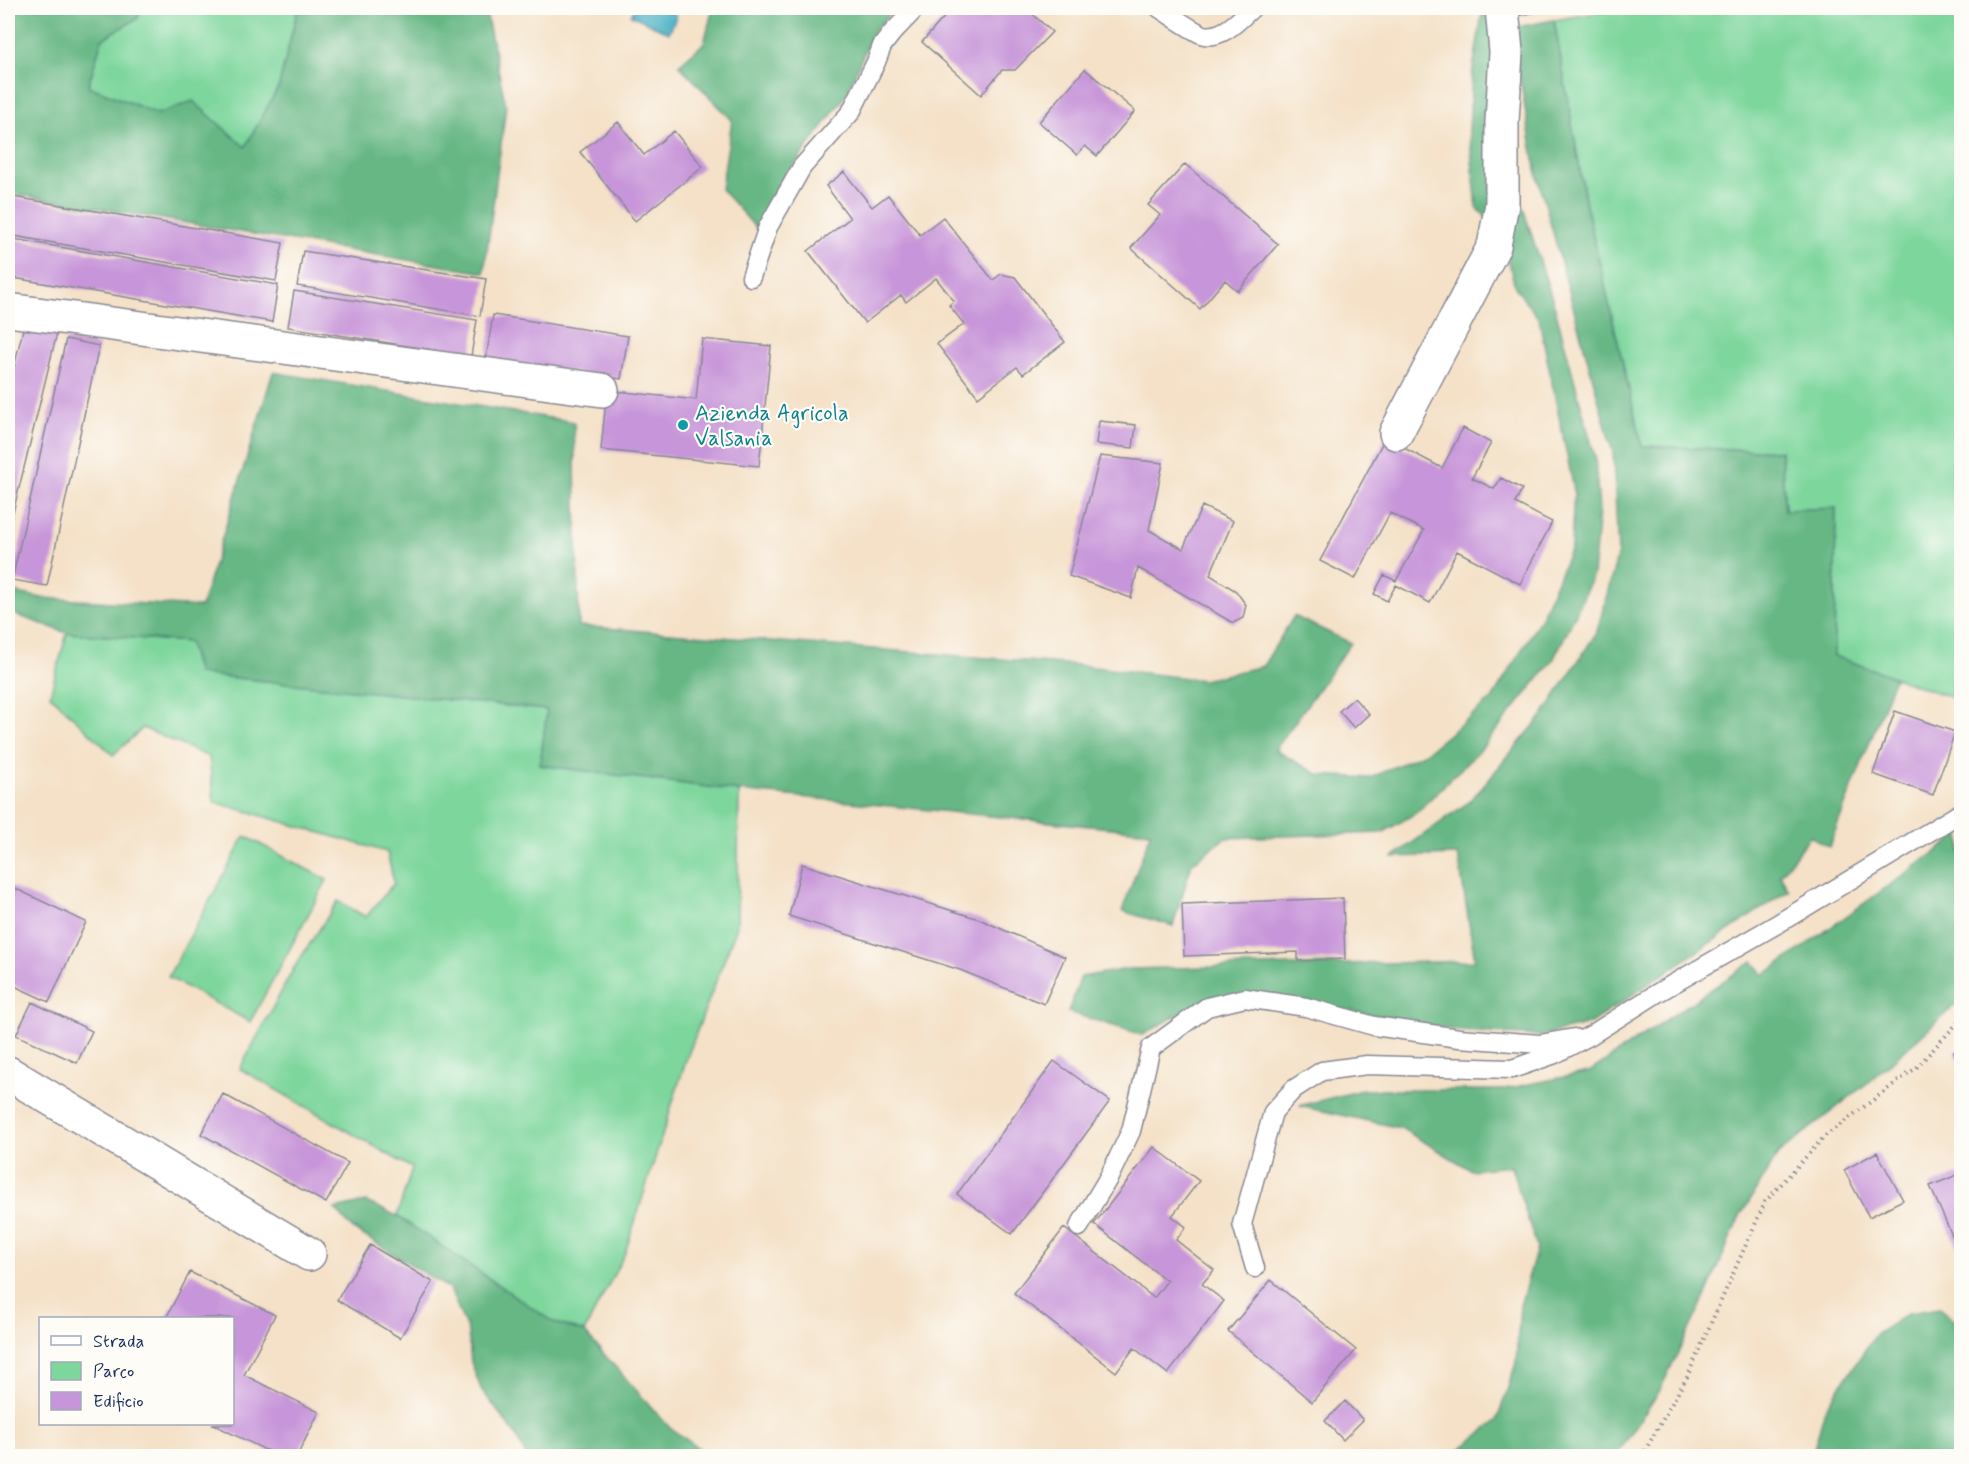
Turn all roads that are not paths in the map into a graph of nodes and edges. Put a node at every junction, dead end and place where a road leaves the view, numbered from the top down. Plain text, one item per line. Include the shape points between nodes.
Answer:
1 (916, 8) edge
2 (1159, 8) edge
3 (1252, 8) edge
4 (1502, 8) edge
5 (751, 277) dead end
6 (8, 310) edge
7 (602, 390) dead end
8 (1396, 433) dead end
9 (1962, 812) edge
10 (1591, 1035) junction
11 (8, 1073) edge
12 (1079, 1227) dead end
13 (309, 1254) dead end
14 (1255, 1268) dead end

1 - 5 lane via 882,46 851,112 802,167 768,227
2 - 3 lane via 1204,35 1221,33
4 - 8 street via 1506,52 1502,204 1494,246
6 - 7 street
9 - 10 lane
10 - 12 lane via 1540,1044 1374,1026 1306,1007 1245,999 1207,1007 1151,1048 1131,1131
10 - 14 lane via 1556,1054 1512,1069 1367,1065 1322,1071 1294,1089 1273,1112 1242,1224
11 - 13 street

